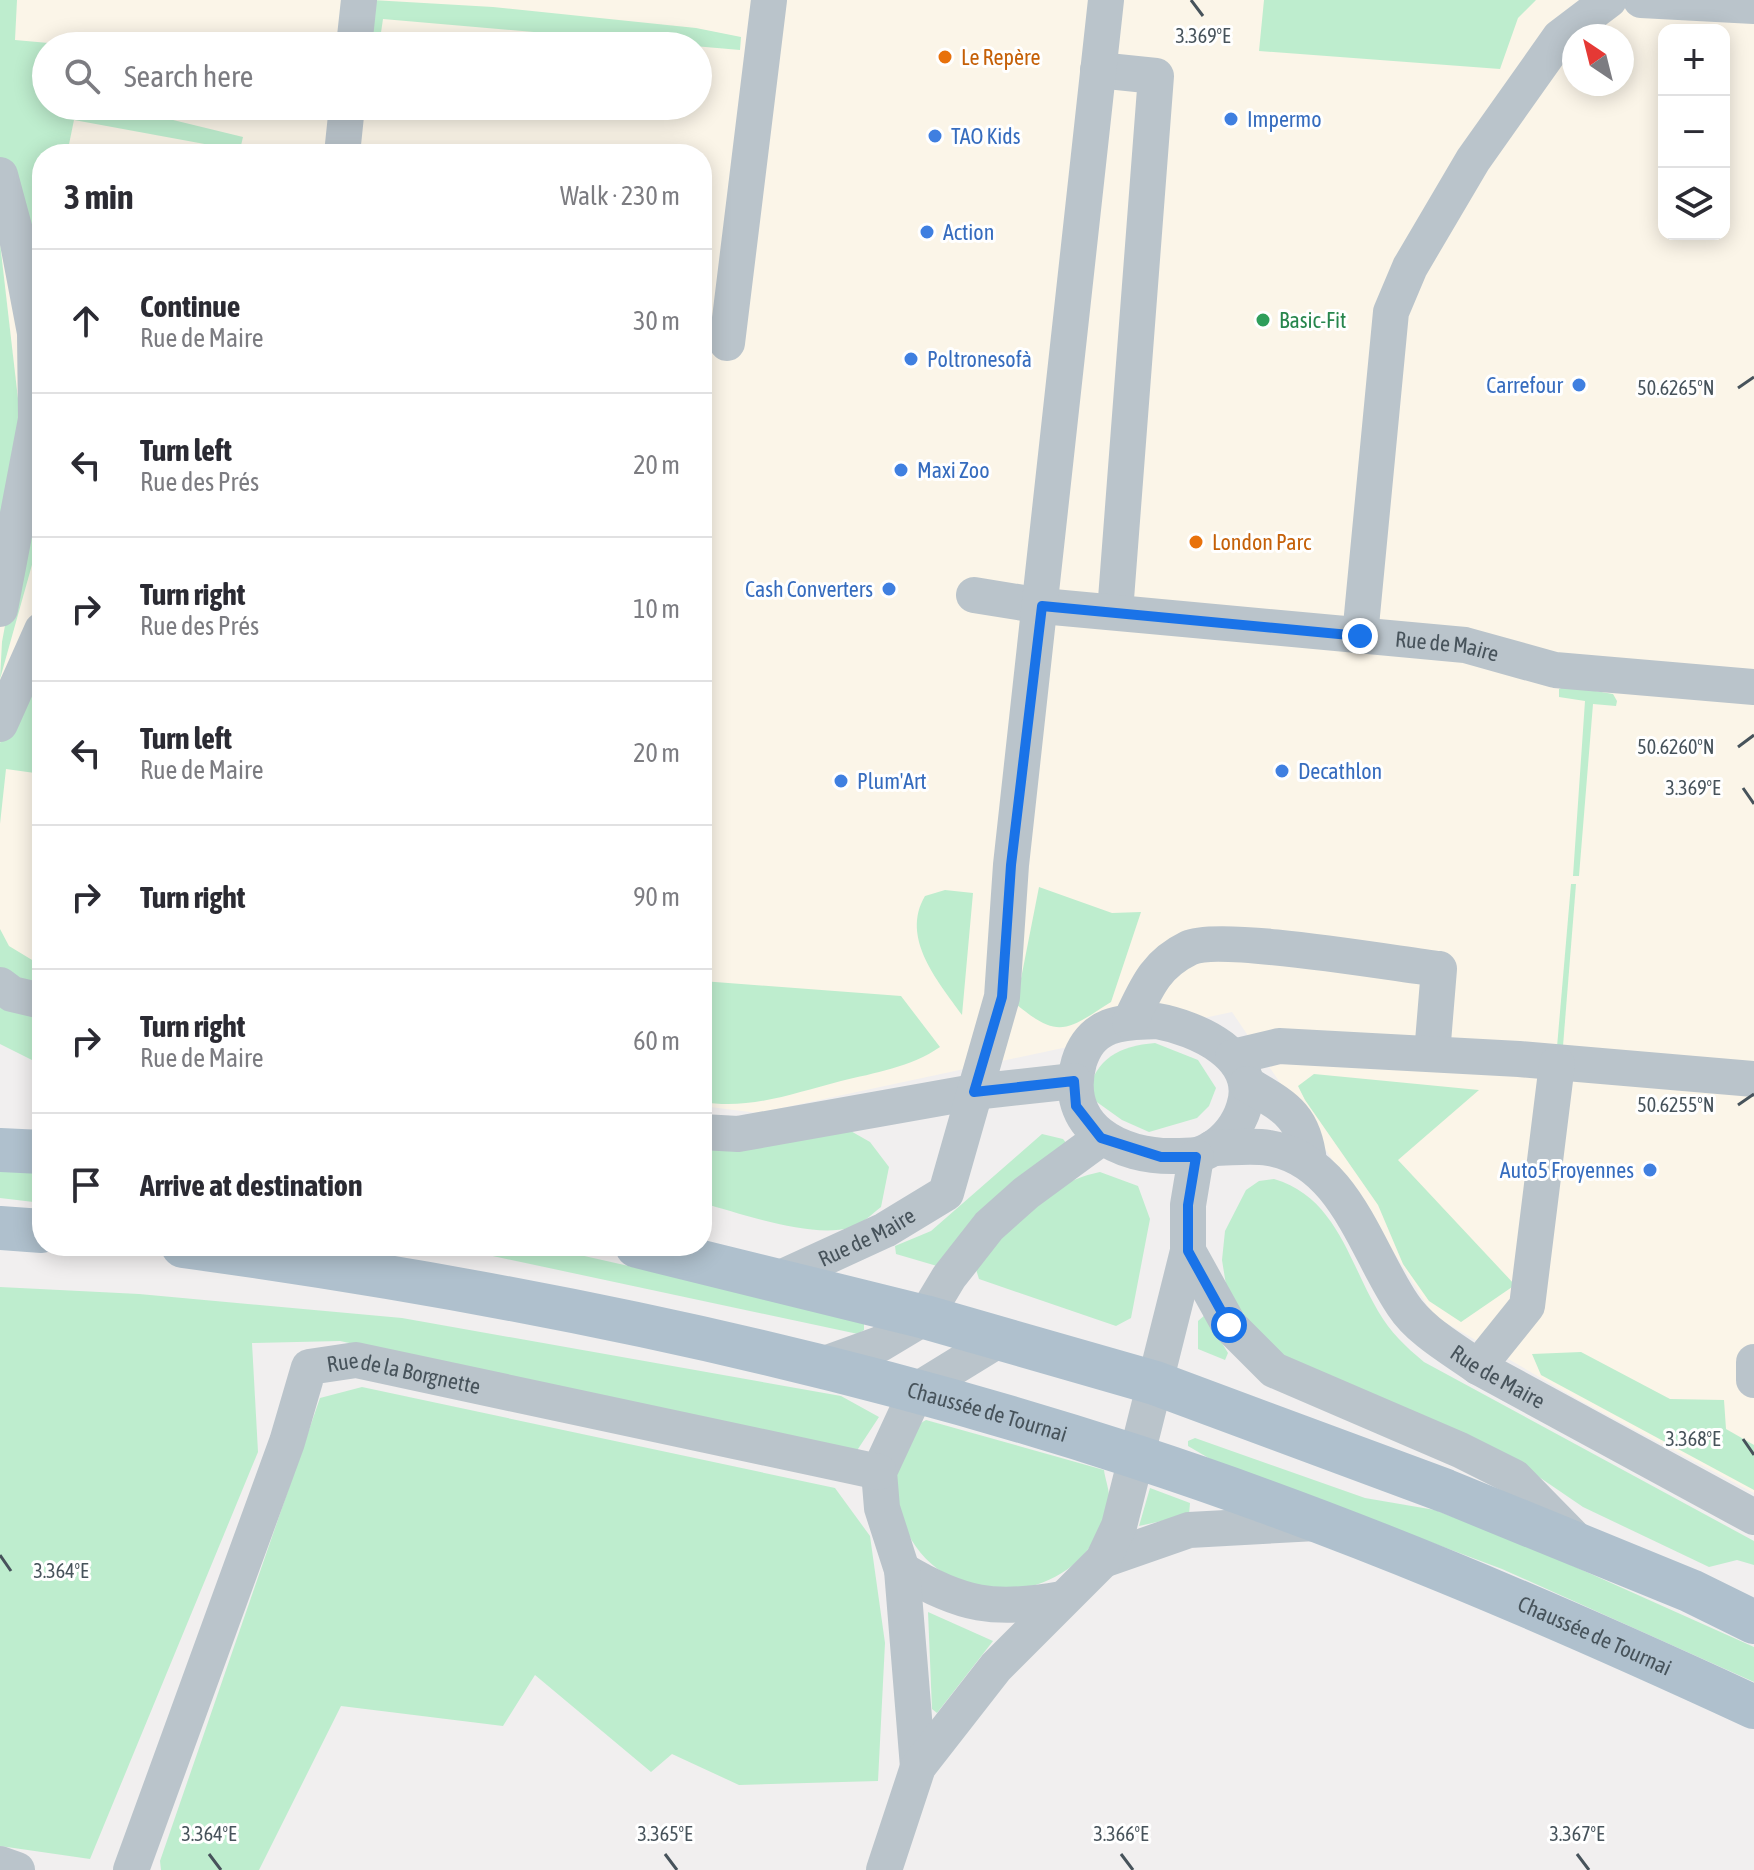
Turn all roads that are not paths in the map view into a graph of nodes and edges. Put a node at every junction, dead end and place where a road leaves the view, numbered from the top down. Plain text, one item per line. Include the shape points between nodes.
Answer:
1 (359, 0) edge
2 (769, 0) edge
3 (1106, 0) edge
4 (1609, 0) edge
5 (1641, 0) edge
6 (1754, 6) edge
7 (356, 32) edge
8 (1098, 70) junction
9 (346, 120) edge
10 (343, 144) edge
11 (0, 175) edge
12 (32, 317) edge
13 (727, 343) dead end
14 (32, 440) edge
15 (974, 595) dead end
16 (1042, 606) junction
17 (0, 609) edge
18 (1115, 612) junction
19 (1360, 636) junction
20 (32, 652) edge
21 (1754, 687) edge
22 (0, 724) edge
23 (0, 985) edge
24 (32, 999) edge
25 (1130, 1022) junction
26 (1432, 1054) junction
27 (1557, 1064) junction
28 (1240, 1071) junction
29 (1754, 1079) edge
30 (1074, 1081) junction
31 (974, 1092) junction
32 (712, 1133) edge
33 (1101, 1138) junction
34 (0, 1150) edge
35 (32, 1152) edge
36 (1205, 1152) junction
37 (1309, 1162) junction
38 (0, 1228) edge
39 (32, 1230) edge
40 (1188, 1251) junction
41 (254, 1256) edge
42 (680, 1256) edge
43 (778, 1279) junction
44 (925, 1317) junction
45 (1000, 1339) junction
46 (1754, 1362) edge
47 (822, 1365) junction
48 (1478, 1367) junction
49 (1754, 1380) edge
50 (1155, 1383) junction
51 (917, 1390) junction
52 (1136, 1456) junction
53 (879, 1472) junction
54 (1754, 1517) edge
55 (1323, 1523) junction
56 (1584, 1548) junction
57 (1103, 1560) junction
58 (902, 1570) junction
59 (1062, 1599) junction
60 (1754, 1622) edge
61 (1754, 1707) edge
62 (918, 1767) junction
63 (0, 1864) edge
64 (17, 1870) edge
65 (131, 1870) edge
66 (884, 1870) edge

1 - 7 street
2 - 13 street
3 - 8 street, Rue de Maire
4 - 19 street via 1560,37 1473,160 1410,267 1391,312
5 - 6 street
8 - 16 street, Rue de Maire
8 - 18 street via 1156,76
9 - 10 street
11 - 12 street
14 - 17 street
15 - 16 street, Rue de Maire
16 - 18 street, Rue de Maire
16 - 31 street, Rue de Maire via 1011,865 1002,997
18 - 19 street, Rue de Maire
19 - 21 street, Rue de Maire via 1465,645 1555,670
20 - 22 street
23 - 24 street
25 - 26 street via 1155,970 1192,946 1246,945 1439,969
25 - 28 street, Rue de Maire via 1175,1024 1200,1034
25 - 30 street, Rue de Maire via 1107,1028 1084,1044
26 - 27 street
26 - 28 street via 1279,1046
27 - 29 street
27 - 48 street via 1527,1306
28 - 36 street via 1246,1102 1239,1123
28 - 37 street, Rue de Maire via 1284,1106 1306,1136
30 - 31 street
30 - 33 street via 1076,1106
31 - 32 street via 738,1134
31 - 43 street, Rue de Maire via 946,1193 885,1230
33 - 36 street via 1161,1157
33 - 44 street via 989,1226
34 - 35 main road
36 - 37 street, Rue de Maire via 1269,1148
36 - 40 street via 1188,1205
37 - 48 street, Rue de Maire via 1354,1213 1404,1308
38 - 39 main road
40 - 50 street
40 - 56 street via 1229,1325 1274,1370 1514,1477
41 - 47 main road, Chaussée de Tournai via 585,1314
42 - 43 main road
43 - 44 main road
44 - 45 main road
44 - 47 street via 880,1344
45 - 50 main road
45 - 51 street
46 - 49 street
47 - 51 main road, Chaussée de Tournai
48 - 54 street, Rue de Maire
50 - 52 street
50 - 56 main road
51 - 52 main road, Chaussée de Tournai
51 - 53 street
52 - 55 main road, Chaussée de Tournai
52 - 57 street via 1128,1502
53 - 58 street via 882,1508
53 - 65 street, Rue de la Borgnette via 356,1360 309,1367 287,1442
55 - 57 street via 1189,1530
55 - 61 main road, Chaussée de Tournai via 1540,1608
56 - 60 main road
57 - 59 street
58 - 59 street via 969,1602 1013,1607
58 - 62 street
59 - 62 street via 996,1667
62 - 66 street
63 - 64 street

